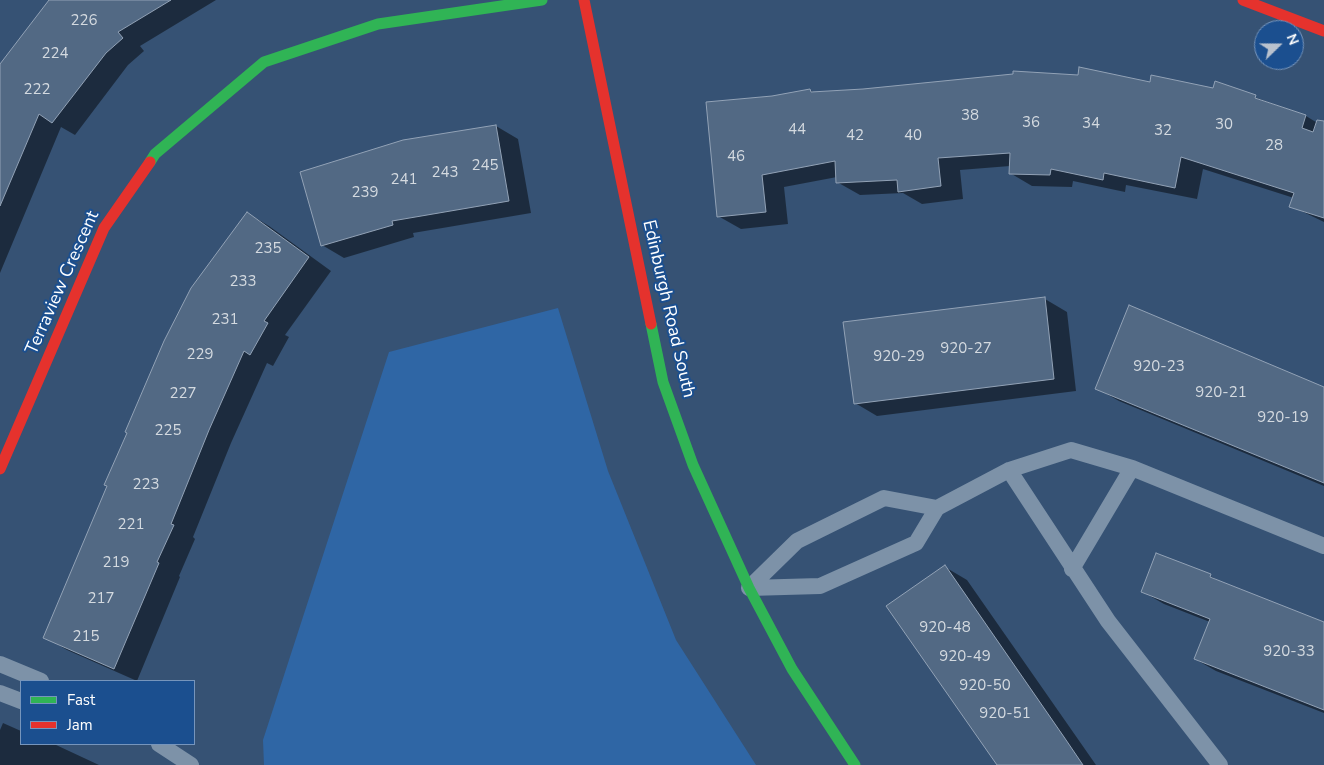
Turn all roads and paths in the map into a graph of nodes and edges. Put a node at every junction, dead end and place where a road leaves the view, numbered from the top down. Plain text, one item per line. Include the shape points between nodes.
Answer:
1 (542, 0) edge
2 (584, 0) edge
3 (1243, 0) edge
4 (1324, 31) edge
5 (1132, 468) junction
6 (0, 469) edge
7 (1009, 470) junction
8 (937, 508) junction
9 (1324, 546) edge
10 (1072, 569) junction
11 (749, 588) junction
12 (0, 664) edge
13 (39, 680) edge
14 (0, 693) edge
15 (20, 701) edge
16 (161, 745) edge
17 (191, 765) edge
18 (855, 765) edge
19 (1220, 765) edge

1 - 6 street, Terraview Crescent via 378,24 264,62 155,154 104,228
2 - 11 street, Edinburgh Road South via 663,382 693,465
3 - 4 street
5 - 7 lane via 1072,450
5 - 9 lane
5 - 10 lane
7 - 8 lane
7 - 10 lane
8 - 11 lane via 916,543 820,586
8 - 11 lane via 884,498 797,541
10 - 19 lane via 1108,621
11 - 18 street, Edinburgh Road South via 792,669
12 - 13 lane
14 - 15 lane
16 - 17 lane

